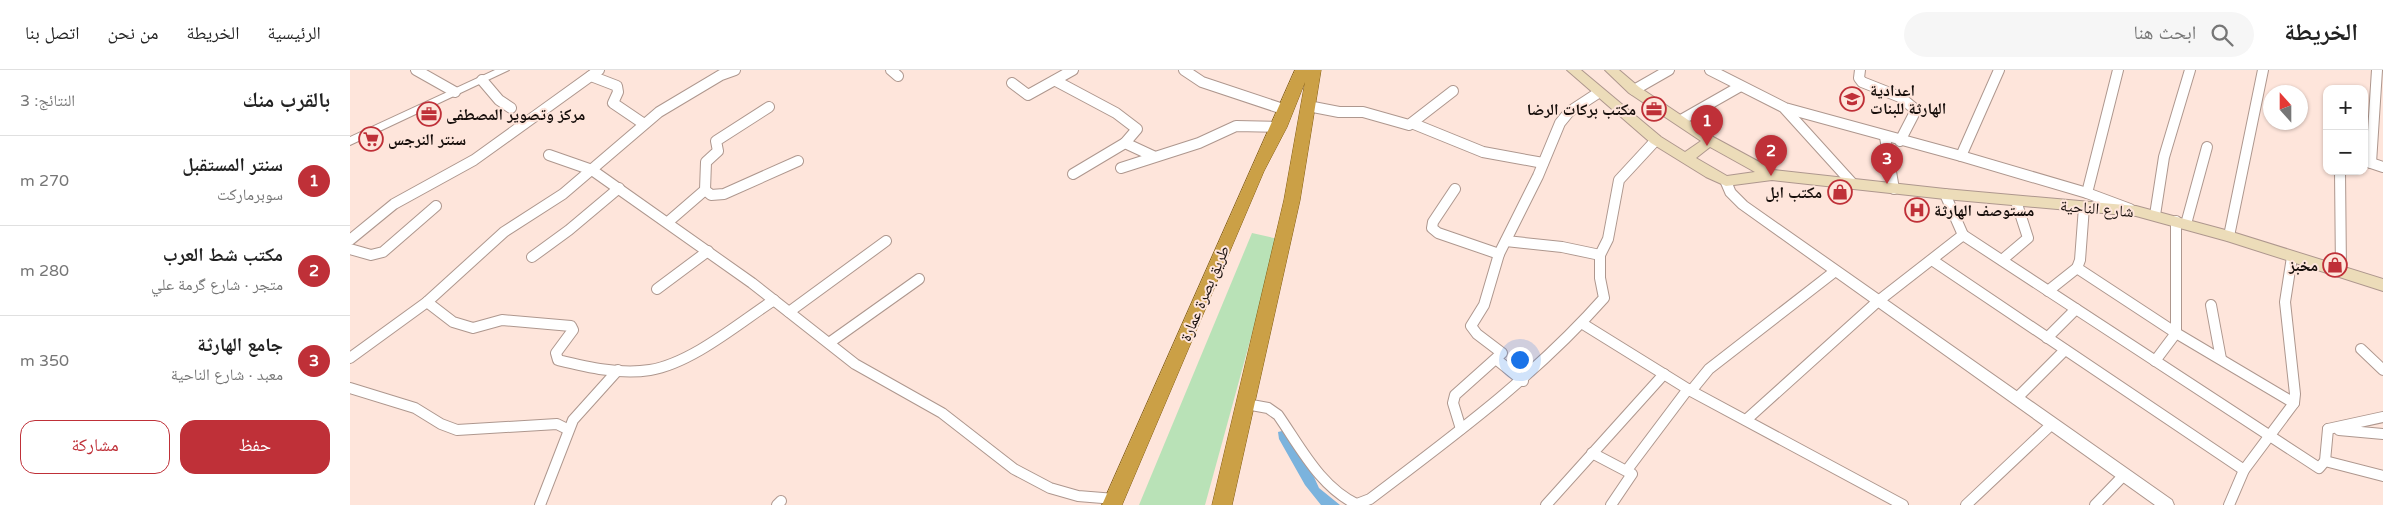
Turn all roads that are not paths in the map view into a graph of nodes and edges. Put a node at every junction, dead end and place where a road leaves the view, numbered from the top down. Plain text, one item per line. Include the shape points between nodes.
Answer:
1 (416, 70) edge
2 (504, 70) edge
3 (599, 70) edge
4 (736, 70) edge
5 (1073, 70) edge
6 (1184, 70) edge
7 (1573, 70) edge
8 (1611, 70) edge
9 (1669, 70) edge
10 (1710, 70) edge
11 (1860, 70) edge
12 (1999, 70) edge
13 (2118, 70) edge
14 (2190, 70) edge
15 (2263, 70) edge
16 (2377, 70) edge
17 (1306, 74) edge
18 (591, 76) junction
19 (482, 80) junction
20 (1056, 81) junction
21 (1012, 83) dead end
22 (1739, 87) junction
23 (1634, 90) junction
24 (1453, 91) dead end
25 (455, 92) junction
26 (1598, 93) junction
27 (769, 106) dead end
28 (1308, 106) junction
29 (511, 108) dead end
30 (1785, 108) junction
31 (1286, 110) junction
32 (1681, 120) junction
33 (644, 124) junction
34 (1414, 124) junction
35 (1279, 128) junction
36 (1885, 137) junction
37 (1656, 140) junction
38 (350, 141) edge
39 (1710, 141) junction
40 (1900, 141) junction
41 (1125, 143) junction
42 (2207, 147) dead end
43 (549, 155) dead end
44 (1153, 156) junction
45 (1961, 156) junction
46 (1685, 159) junction
47 (798, 161) dead end
48 (1743, 161) junction
49 (2368, 161) edge
50 (1543, 163) junction
51 (2383, 166) edge
52 (1121, 168) dead end
53 (592, 170) junction
54 (1073, 174) dead end
55 (1772, 175) junction
56 (2340, 175) edge
57 (1741, 180) junction
58 (1726, 181) junction
59 (1853, 184) junction
60 (619, 188) junction
61 (1455, 189) dead end
62 (1894, 189) junction
63 (705, 190) junction
64 (1945, 194) junction
65 (2086, 200) junction
66 (2016, 201) junction
67 (436, 206) dead end
68 (2155, 215) junction
69 (668, 222) junction
70 (2181, 222) junction
71 (366, 226) junction
72 (350, 227) edge
73 (1964, 235) junction
74 (2229, 236) junction
75 (350, 240) edge
76 (886, 241) dead end
77 (1506, 241) junction
78 (350, 249) edge
79 (708, 251) junction
80 (1499, 254) junction
81 (1600, 255) junction
82 (532, 257) dead end
83 (2292, 257) junction
84 (1932, 260) junction
85 (2002, 260) junction
86 (2076, 268) junction
87 (1834, 272) junction
88 (2341, 272) junction
89 (919, 279) dead end
90 (2383, 285) edge
91 (657, 290) dead end
92 (2048, 291) junction
93 (774, 300) junction
94 (427, 302) junction
95 (1877, 302) junction
96 (2211, 305) dead end
97 (2076, 309) junction
98 (789, 312) junction
99 (1583, 324) junction
100 (2176, 333) junction
101 (2048, 338) junction
102 (828, 343) junction
103 (2361, 349) dead end
104 (2065, 350) junction
105 (350, 358) edge
106 (2221, 359) junction
107 (1496, 360) junction
108 (2155, 361) junction
109 (618, 370) junction
110 (2383, 370) edge
111 (1664, 374) junction
112 (1523, 381) junction
113 (350, 388) edge
114 (1690, 390) junction
115 (2016, 399) junction
116 (2294, 403) junction
117 (1246, 404) junction
118 (2383, 417) edge
119 (1746, 420) junction
120 (2052, 424) junction
121 (567, 429) junction
122 (1461, 429) junction
123 (2328, 429) junction
124 (2383, 434) edge
125 (2268, 435) junction
126 (1592, 453) junction
127 (2325, 461) junction
128 (1627, 470) junction
129 (2244, 470) junction
130 (2124, 475) junction
131 (2383, 476) edge
132 (1114, 502) edge
133 (540, 505) edge
134 (1222, 505) edge
135 (1358, 505) edge
136 (1546, 505) edge
137 (1611, 505) edge
138 (1903, 505) edge
139 (1966, 505) edge
140 (2095, 505) edge
141 (2167, 505) edge
142 (2229, 505) edge

1 - 25 street
2 - 19 street
3 - 18 street
4 - 33 street via 689,94
5 - 20 street
6 - 31 street via 1202,82
7 - 26 main road
8 - 23 main road
9 - 23 street
10 - 22 street
11 - 40 street via 1862,82 1914,105 1916,110
12 - 45 street
13 - 65 street
14 - 68 street via 2164,157
15 - 74 street
16 - 49 street
17 - 28 highway, طريق بصرة عمارة
17 - 31 highway, طريق بصرة عمارة
18 - 33 street via 617,86 613,103
18 - 71 street via 471,162 439,183 407,197
19 - 25 street
19 - 29 street via 499,100
20 - 21 street via 1028,95
20 - 41 street via 1135,126 1135,134
22 - 30 street
22 - 32 street
23 - 32 main road
24 - 34 street via 1432,105
25 - 38 street
26 - 37 main road
26 - 50 street via 1569,112 1560,123
27 - 63 street via 716,141 718,151 706,162
28 - 34 street via 1339,112 1363,112
28 - 117 highway, طريق بصرة عمارة via 1292,200
30 - 36 street
30 - 59 street
31 - 35 highway, طريق بصرة عمارة
32 - 39 main road
33 - 53 street
34 - 50 street via 1483,152
35 - 44 street via 1236,126 1198,143
35 - 132 highway, طريق بصرة عمارة via 1256,171
36 - 40 street
36 - 62 street
37 - 46 main road
37 - 81 street via 1619,180 1608,239
39 - 46 main road
39 - 48 main road
40 - 45 street
41 - 44 street
41 - 54 street
42 - 70 street
43 - 53 street
44 - 52 street
45 - 65 street
46 - 58 main road
47 - 63 street via 724,194 711,195
48 - 55 main road
48 - 57 main road via 1746,171
49 - 51 street
50 - 77 street
53 - 60 street
53 - 94 street via 563,194 504,232
55 - 57 main road
55 - 59 main road, شارع الناحية
56 - 88 street
57 - 58 main road
58 - 87 street via 1730,192 1743,205
59 - 62 main road, شارع الناحية
60 - 69 street
60 - 82 street
61 - 80 street via 1432,228
62 - 64 main road, شارع الناحية
63 - 69 street
64 - 66 main road, شارع الناحية
64 - 73 street
65 - 66 main road, شارع الناحية
65 - 68 main road, شارع الناحية
65 - 86 street via 2080,260
66 - 85 street via 2028,238
67 - 78 street via 383,252 371,256
68 - 70 main road, شارع الناحية
69 - 79 street
70 - 74 main road, شارع الناحية
70 - 100 street
71 - 72 street
71 - 75 street
73 - 84 street
73 - 85 street
74 - 83 main road, شارع الناحية
76 - 98 street
77 - 80 street
77 - 81 street
79 - 91 street
79 - 93 street
80 - 107 street via 1484,304 1471,326 1473,331 1498,347 1502,353
81 - 99 street via 1604,298
83 - 88 main road, شارع الناحية
83 - 116 street via 2285,302
84 - 95 street
84 - 101 street
85 - 92 street
86 - 92 street
86 - 100 street
87 - 95 street
87 - 114 street via 1709,369
88 - 90 main road, شارع الناحية
89 - 102 street
92 - 97 street
93 - 98 street
93 - 109 street via 663,366 634,372
94 - 105 street
94 - 109 street via 453,322 473,328 502,320 571,326 571,334 556,353 558,360
95 - 115 street
95 - 119 street
96 - 106 street
97 - 101 street
97 - 108 street
98 - 102 street
99 - 111 street
99 - 112 street
100 - 106 street
100 - 108 street
101 - 104 street
102 - 132 street via 855,364 942,413 1022,473 1059,491
103 - 110 street
104 - 115 street
104 - 129 street
106 - 116 street
107 - 112 street
107 - 122 street via 1455,396 1453,403
108 - 125 street
109 - 121 street
111 - 114 street
111 - 126 street
112 - 122 street
113 - 121 street via 415,408 457,430 557,424
114 - 119 street
114 - 128 street
115 - 120 street
116 - 125 street
117 - 134 highway, طريق بصرة عمارة
117 - 135 street via 1268,408 1278,415 1324,480 1343,498
118 - 123 street
119 - 138 street
120 - 130 street
120 - 139 street
121 - 133 street via 568,438
122 - 135 street
123 - 124 street
123 - 127 street
125 - 127 street via 2319,468
125 - 129 street
126 - 128 street
126 - 136 street
127 - 131 street
128 - 137 street via 1632,474
129 - 142 street
130 - 140 street
130 - 141 street

